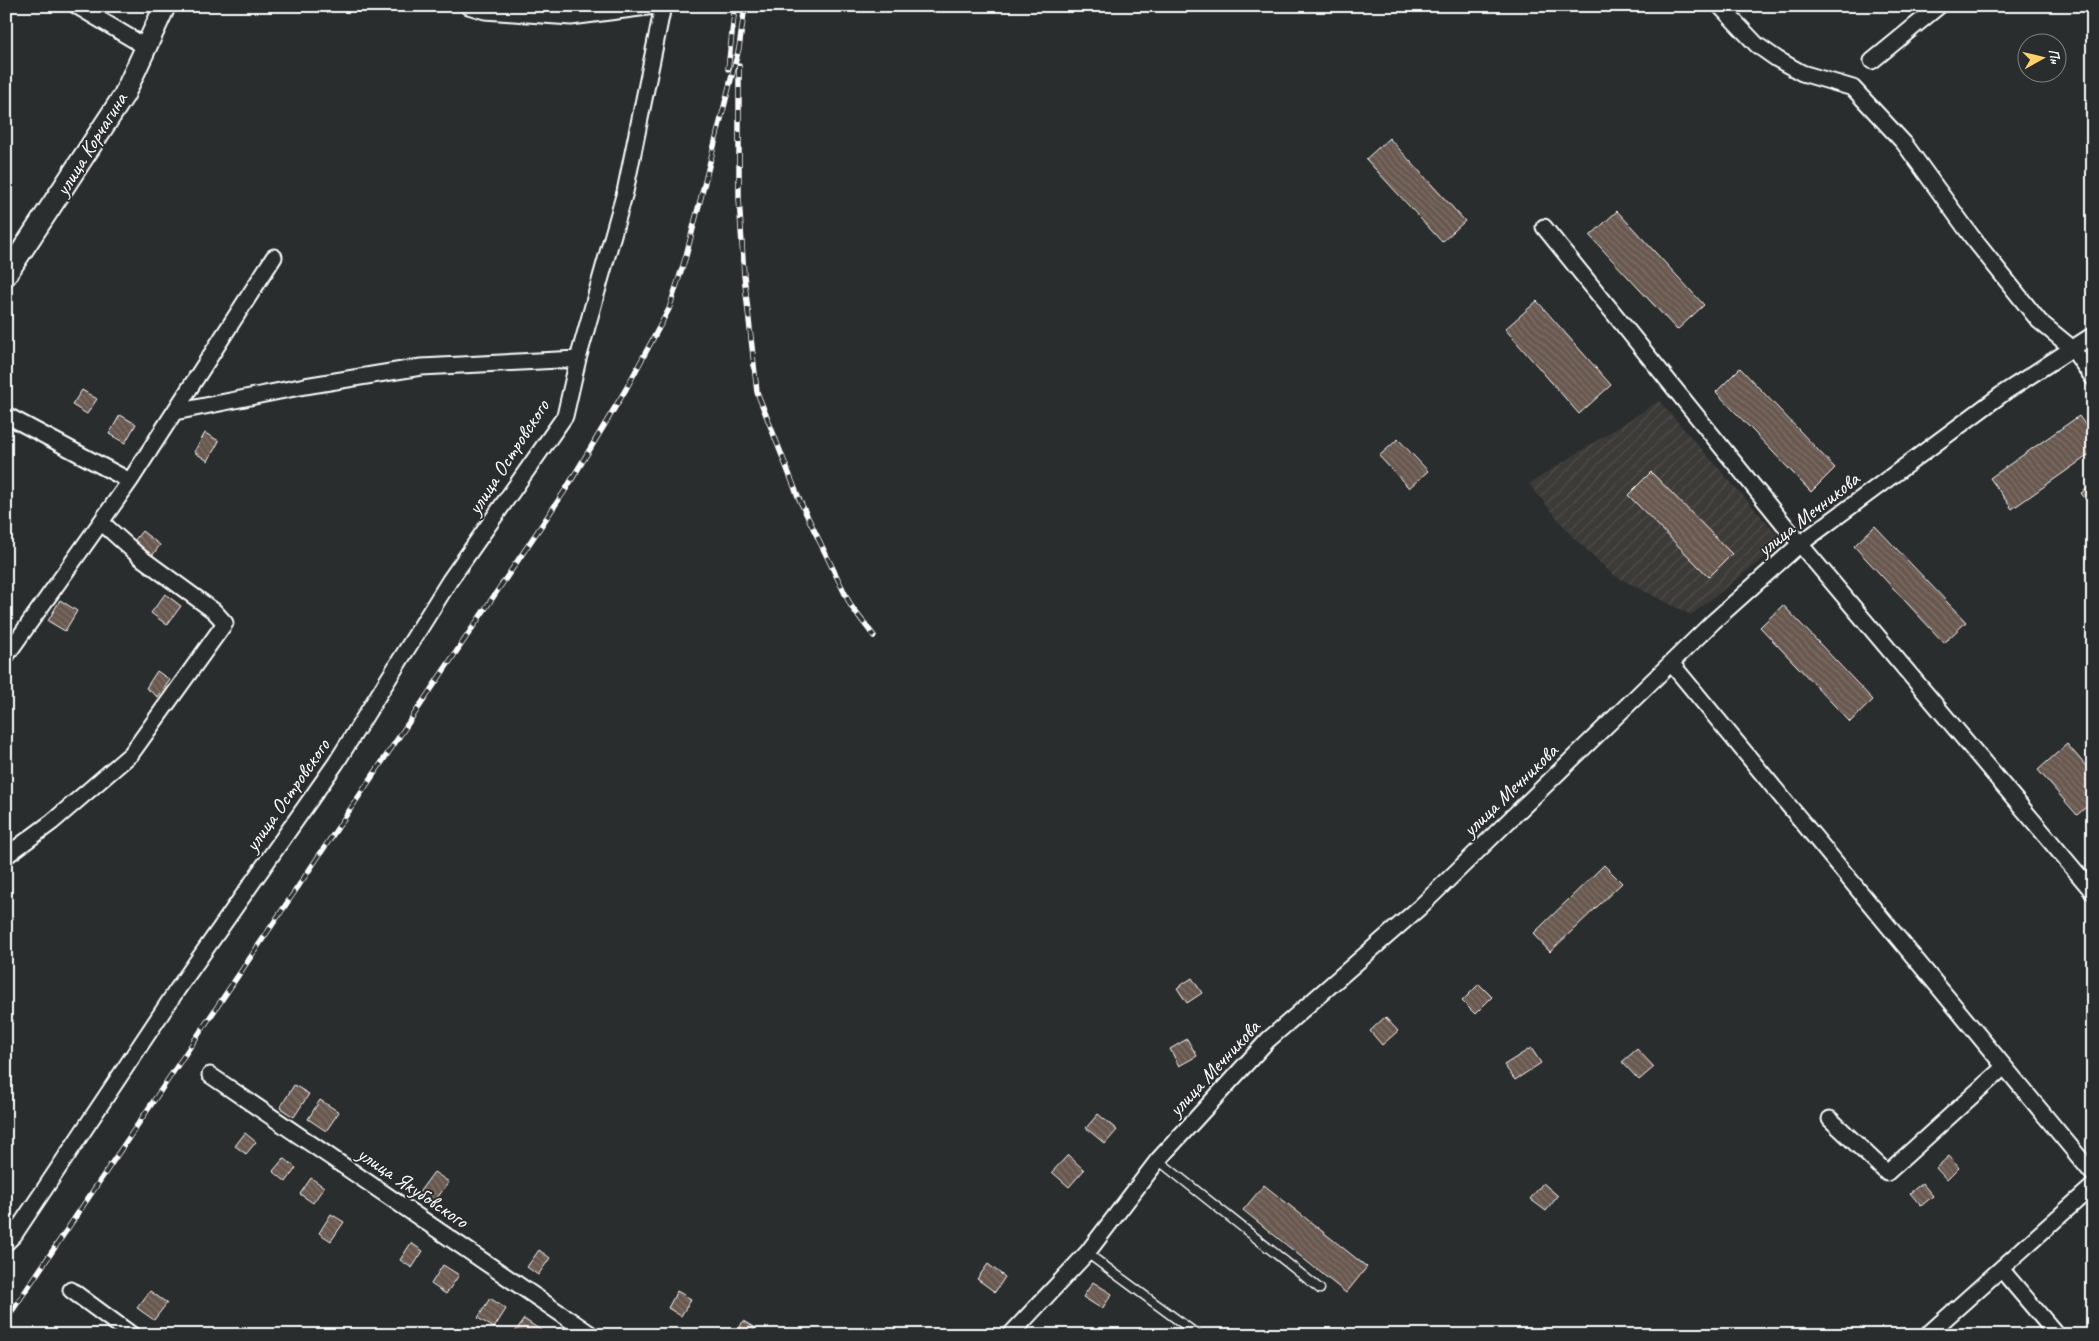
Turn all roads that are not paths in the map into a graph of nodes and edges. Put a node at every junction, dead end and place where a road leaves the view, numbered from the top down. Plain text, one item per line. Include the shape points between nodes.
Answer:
1 (78, 6) edge
2 (165, 6) edge
3 (468, 6) edge
4 (655, 6) edge
5 (663, 6) edge
6 (1720, 6) edge
7 (1940, 6) edge
8 (146, 47) junction
9 (1872, 61) dead end
10 (1544, 227) dead end
11 (274, 257) dead end
12 (6, 275) edge
13 (2093, 335) edge
14 (2072, 348) junction
15 (578, 359) junction
16 (2093, 378) edge
17 (175, 412) junction
18 (6, 415) edge
19 (130, 481) junction
20 (101, 522) junction
21 (1800, 544) junction
22 (6, 656) edge
23 (1671, 662) junction
24 (6, 856) edge
25 (2093, 892) edge
26 (2004, 1067) junction
27 (210, 1075) dead end
28 (1830, 1119) dead end
29 (1158, 1160) junction
30 (2093, 1174) edge
31 (2093, 1186) edge
32 (6, 1243) edge
33 (1087, 1253) junction
34 (2001, 1269) junction
35 (1320, 1289) dead end
36 (71, 1290) dead end
37 (132, 1335) edge
38 (592, 1335) edge
39 (1010, 1335) edge
40 (1198, 1335) edge
41 (1927, 1335) edge
42 (2057, 1335) edge

1 - 8 street
2 - 8 street, улица Корчагина
3 - 4 street via 485,12 571,17
5 - 15 street, улица Островского via 625,192
6 - 14 street via 1757,45 1776,59 1802,73 1853,88 1904,144 2039,321
7 - 9 street
8 - 12 street, улица Корчагина via 124,95
10 - 21 street
11 - 17 street
13 - 14 street, улица Мечникова
14 - 16 street
14 - 21 street, улица Мечникова via 2005,392
15 - 17 street via 421,367
15 - 32 street, улица Островского via 565,416 450,580 336,763
17 - 19 street
18 - 19 street
19 - 20 street
20 - 22 street
20 - 24 street via 140,557 214,611 225,623 131,754 52,822
21 - 23 street, улица Мечникова
21 - 25 street
23 - 26 street
23 - 29 street, улица Мечникова via 1419,908 1268,1040
26 - 28 street via 1887,1173
26 - 30 street
27 - 38 street, улица Якубовского
29 - 33 street, улица Мечникова
29 - 35 lane
31 - 34 street
33 - 39 street, улица Мечникова
33 - 40 lane
34 - 41 street
34 - 42 street
36 - 37 street

